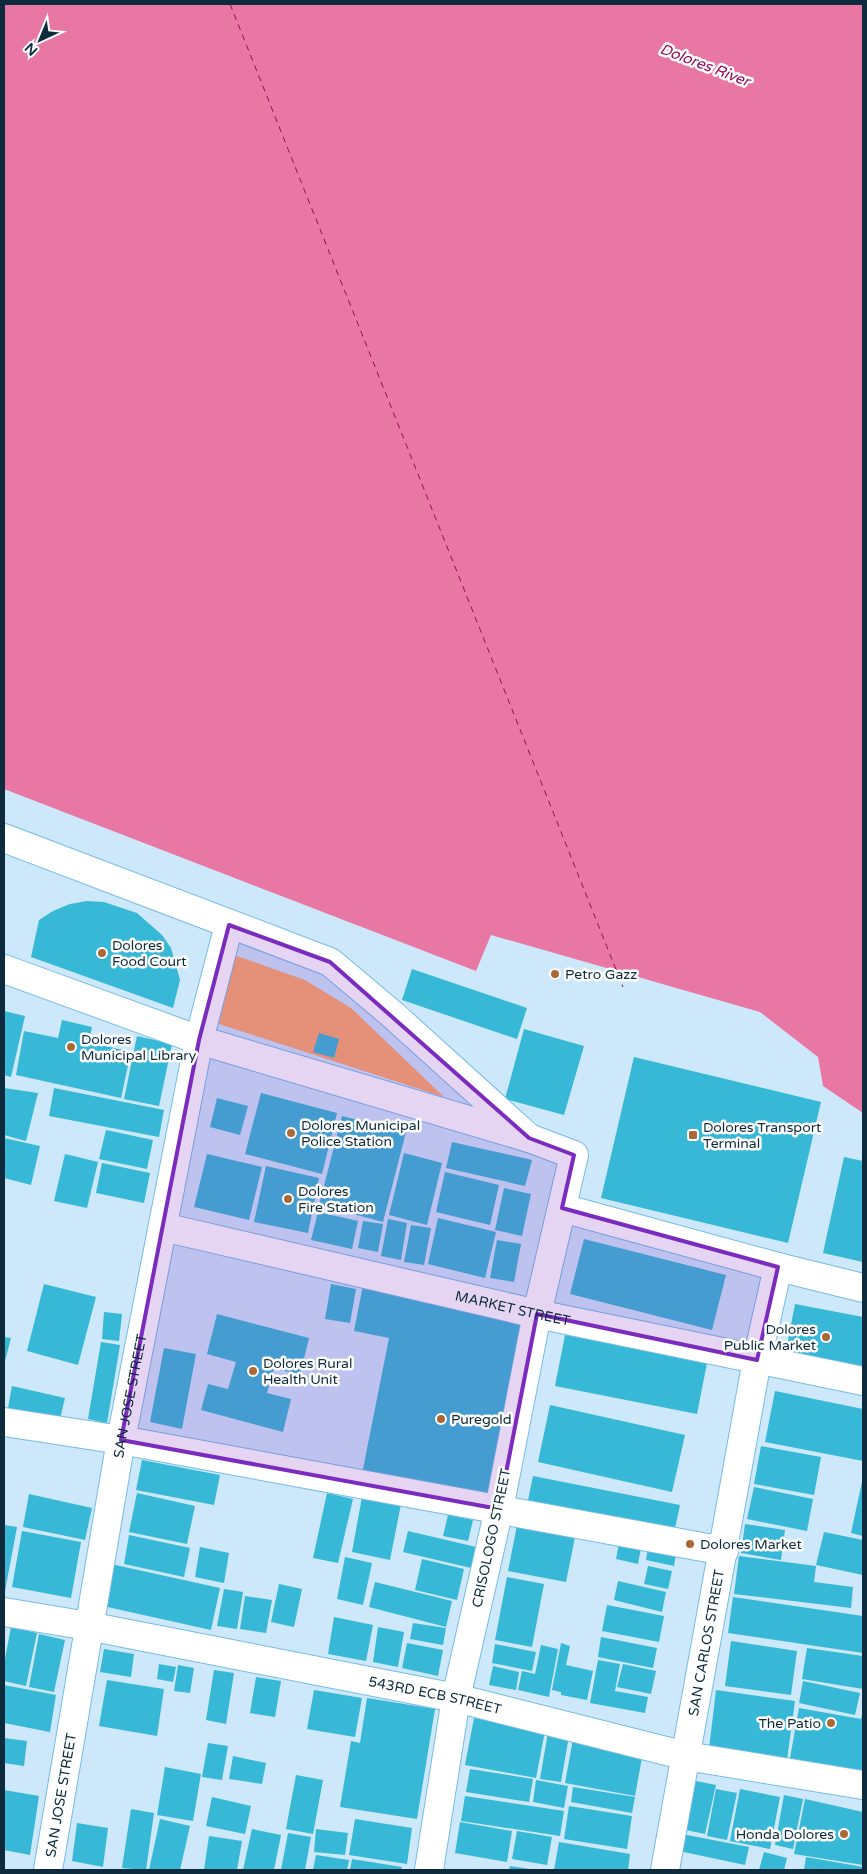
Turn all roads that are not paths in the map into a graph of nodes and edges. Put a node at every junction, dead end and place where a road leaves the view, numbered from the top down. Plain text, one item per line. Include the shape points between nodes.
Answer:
1 (4, 838) edge
2 (229, 925) junction
3 (4, 969) edge
4 (199, 1040) junction
5 (529, 1138) junction
6 (562, 1208) junction
7 (164, 1227) junction
8 (778, 1267) junction
9 (863, 1288) edge
10 (537, 1314) junction
11 (757, 1360) junction
12 (863, 1381) edge
13 (4, 1422) edge
14 (120, 1440) junction
15 (499, 1509) junction
16 (724, 1551) junction
17 (4, 1612) edge
18 (88, 1626) junction
19 (456, 1698) junction
20 (686, 1756) junction
21 (863, 1785) edge
22 (48, 1870) edge
23 (429, 1870) edge
24 (666, 1870) edge

1 - 2 street
2 - 4 street, SAN JOSE STREET
2 - 5 street via 330,962
3 - 4 street
4 - 5 street
4 - 7 street, SAN JOSE STREET
5 - 6 street, CRISOLOGO STREET via 574,1155
6 - 8 street
6 - 10 street, CRISOLOGO STREET
7 - 10 street, MARKET STREET
7 - 14 street, SAN JOSE STREET
8 - 9 street
8 - 11 street, SAN CARLOS STREET
10 - 11 street, MARKET STREET
10 - 15 street, CRISOLOGO STREET
11 - 12 street, MARKET STREET
11 - 16 street, SAN CARLOS STREET
13 - 14 street
14 - 15 street
14 - 18 street, SAN JOSE STREET
15 - 16 street
15 - 19 street, CRISOLOGO STREET
16 - 20 street, SAN CARLOS STREET
17 - 18 street, 543RD ECB STREET
18 - 19 street, 543RD ECB STREET
18 - 22 street, SAN JOSE STREET
19 - 20 street, 543RD ECB STREET
19 - 23 street, CRISOLOGO STREET
20 - 21 street, 543RD ECB STREET
20 - 24 street, SAN CARLOS STREET

